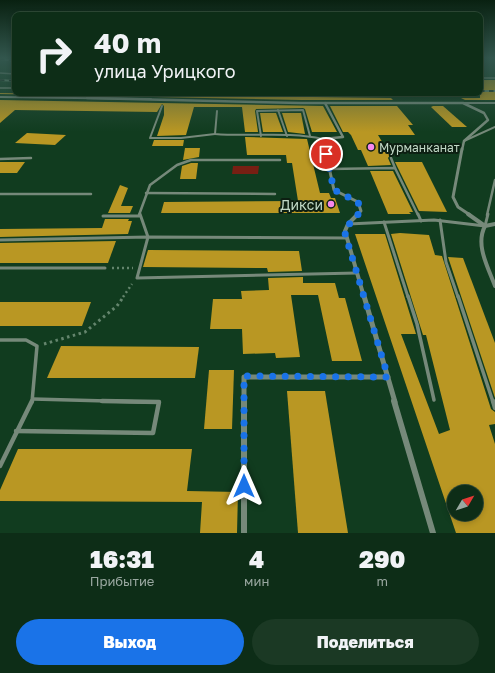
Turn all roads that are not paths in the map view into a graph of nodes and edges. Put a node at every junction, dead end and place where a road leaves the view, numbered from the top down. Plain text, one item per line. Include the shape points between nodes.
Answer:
1 (0, 88) edge
2 (12, 88) edge
3 (0, 97) edge
4 (301, 103) junction
5 (325, 103) junction
6 (463, 103) junction
7 (495, 103) edge
8 (162, 106) dead end
9 (278, 110) junction
10 (303, 110) junction
11 (217, 111) dead end
12 (495, 127) edge
13 (215, 134) junction
14 (261, 136) junction
15 (287, 136) junction
16 (310, 136) junction
17 (323, 139) junction
18 (464, 141) junction
19 (31, 158) dead end
20 (391, 158) dead end
21 (0, 159) edge
22 (280, 160) dead end
23 (395, 168) junction
24 (329, 169) junction
25 (495, 180) edge
26 (146, 193) junction
27 (0, 194) edge
28 (90, 194) dead end
29 (275, 194) dead end
30 (103, 216) dead end
31 (139, 216) junction
32 (440, 220) junction
33 (421, 221) junction
34 (384, 222) junction
35 (348, 224) junction
36 (495, 224) edge
37 (485, 226) junction
38 (148, 237) junction
39 (347, 238) junction
40 (0, 240) edge
41 (0, 268) edge
42 (105, 268) road end
43 (357, 273) junction
44 (495, 286) edge
45 (0, 340) edge
46 (388, 377) junction
47 (33, 399) junction
48 (434, 400) dead end
49 (495, 408) edge
50 (16, 431) junction
51 (0, 466) edge
52 (244, 533) edge
53 (433, 533) edge

1 - 2 lane
3 - 4 street
4 - 5 street
4 - 10 lane
5 - 6 street
5 - 17 street via 343,137
6 - 7 lane
6 - 18 street via 484,113 488,120
8 - 13 lane via 150,138
9 - 10 lane
9 - 14 lane via 257,111
9 - 15 lane
10 - 16 lane
11 - 13 lane
12 - 18 lane
13 - 14 lane
14 - 15 lane
15 - 16 lane
16 - 17 lane
17 - 24 street
18 - 37 street via 453,197 458,206
19 - 21 lane
20 - 23 lane
22 - 26 lane via 191,160 177,164 163,174 150,185
23 - 24 lane
23 - 33 lane
24 - 35 street via 334,190 358,202 361,211
25 - 37 lane
26 - 29 lane
26 - 31 lane
27 - 28 lane
30 - 31 lane
31 - 38 lane
32 - 33 lane
32 - 37 lane
32 - 49 lane via 446,262
33 - 34 lane
34 - 35 lane
34 - 48 lane via 417,324
35 - 39 street via 344,230
36 - 37 street
37 - 44 street via 480,232 480,241
38 - 39 lane
38 - 40 lane
38 - 43 lane via 137,278
39 - 43 street
41 - 42 lane
43 - 46 street
45 - 47 lane via 26,340 38,346
46 - 52 street via 244,376
46 - 53 street
47 - 50 lane
47 - 50 lane via 159,402 153,433
50 - 51 lane

